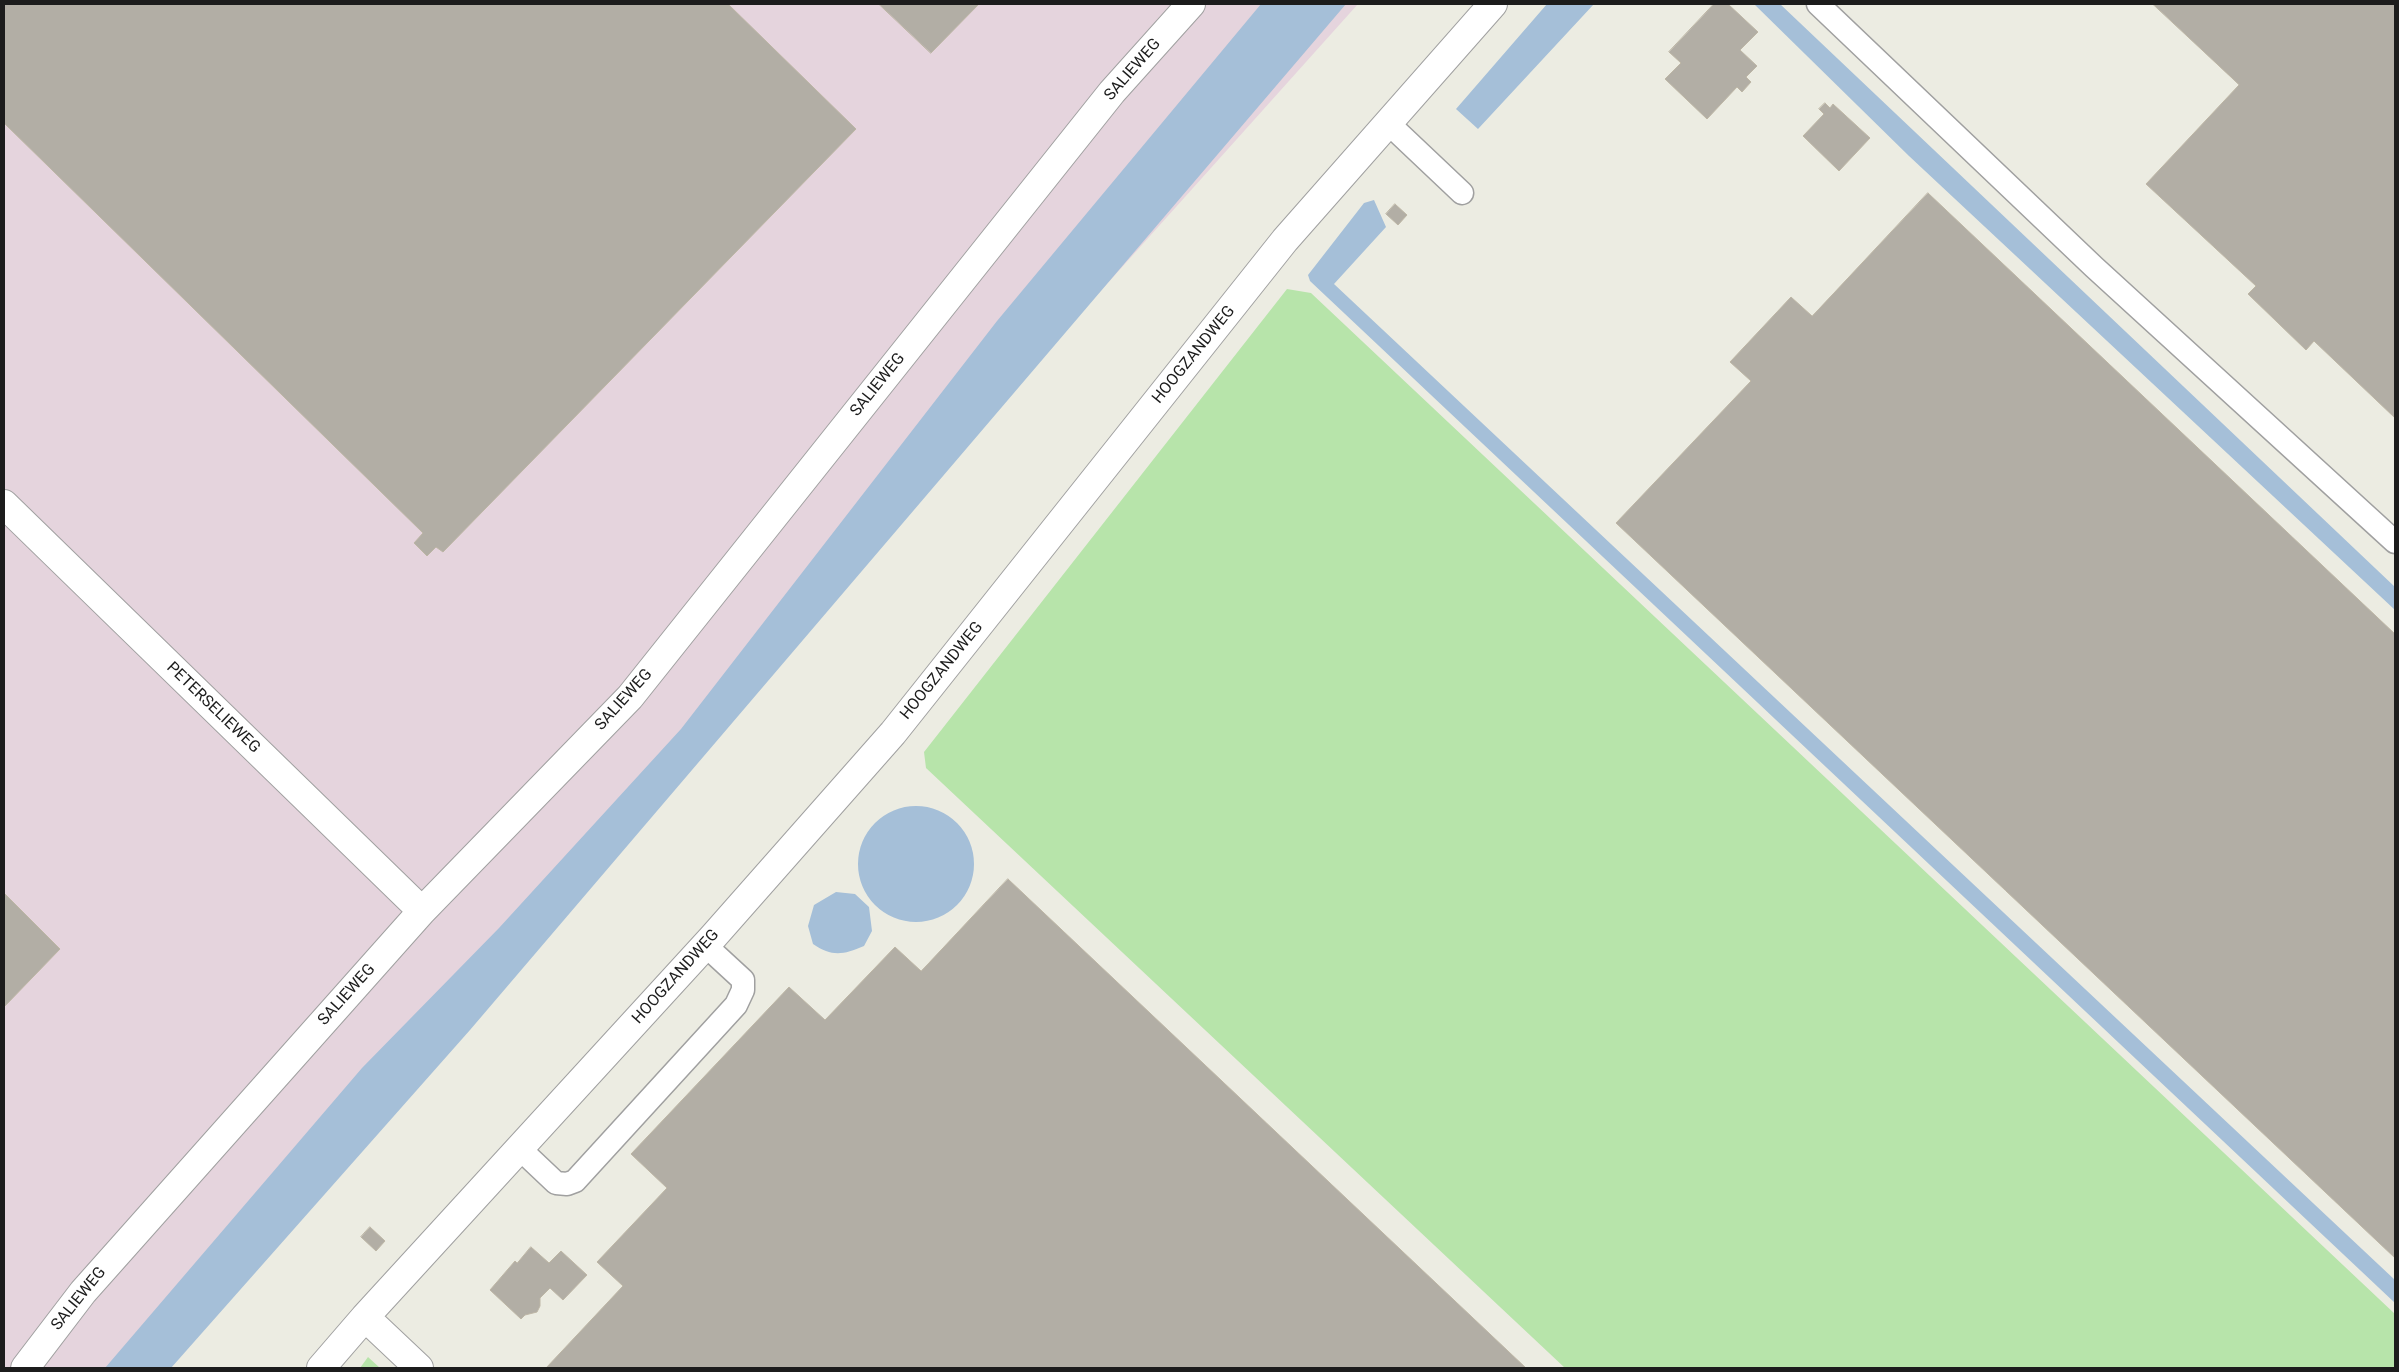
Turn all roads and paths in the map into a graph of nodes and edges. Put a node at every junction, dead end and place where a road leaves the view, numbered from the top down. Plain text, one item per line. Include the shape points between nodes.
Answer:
1 (1191, 4) edge
2 (1493, 4) edge
3 (1818, 4) edge
4 (1388, 123) junction
5 (1462, 193) dead end
6 (4, 504) edge
7 (2395, 542) edge
8 (422, 911) junction
9 (705, 945) junction
10 (519, 1148) junction
11 (365, 1317) junction
12 (25, 1368) edge
13 (321, 1368) edge
14 (419, 1368) edge

1 - 8 street, SALIEWEG via 1112,92 630,697
2 - 4 street, HOOGZANDWEG
3 - 7 lane via 2094,267
4 - 5 lane
4 - 9 street, HOOGZANDWEG via 1285,240 893,733
6 - 8 street, PETERSELIEWEG
8 - 12 street, SALIEWEG via 83,1292
9 - 10 street, HOOGZANDWEG
9 - 10 lane via 743,980 743,990 736,1005 575,1181 556,1183
10 - 11 street, HOOGZANDWEG
11 - 13 street, HOOGZANDWEG
11 - 14 street

